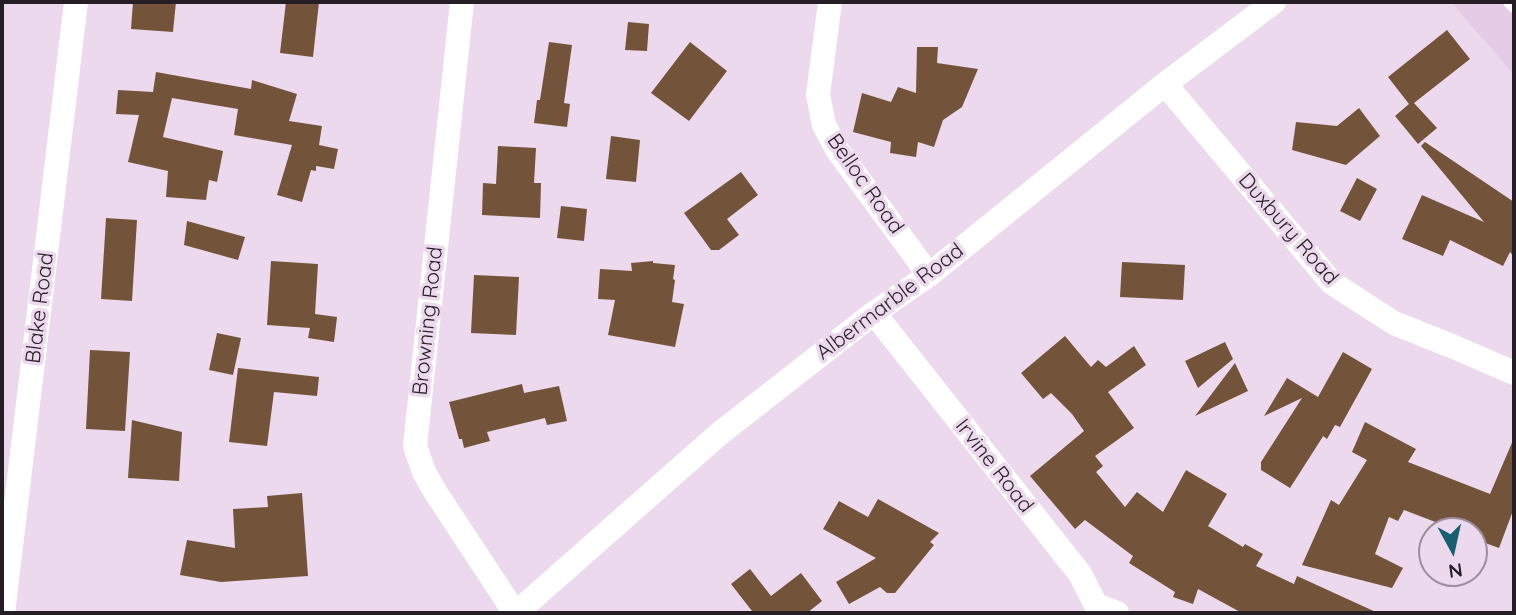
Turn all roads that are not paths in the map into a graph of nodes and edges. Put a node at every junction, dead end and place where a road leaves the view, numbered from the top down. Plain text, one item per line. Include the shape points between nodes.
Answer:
1 (76, 2) edge
2 (462, 2) edge
3 (830, 2) edge
4 (1274, 2) edge
5 (1509, 2) edge
6 (1514, 7) edge
7 (1165, 84) junction
8 (929, 275) junction
9 (874, 313) junction
10 (1514, 373) edge
11 (1102, 610) edge
12 (3, 613) edge
13 (515, 613) edge

1 - 12 street, Blake Road
2 - 13 street, Browning Road via 415,446 436,493
3 - 8 street, Belloc Road via 818,95 824,124
4 - 7 street, Albermarble Road
5 - 6 lane
7 - 8 street, Albermarble Road
7 - 10 street, Duxbury Road via 1332,284 1394,323
8 - 9 street, Albermarble Road
9 - 11 street, Irvine Road via 1080,574
9 - 13 street, Albermarble Road via 719,434

